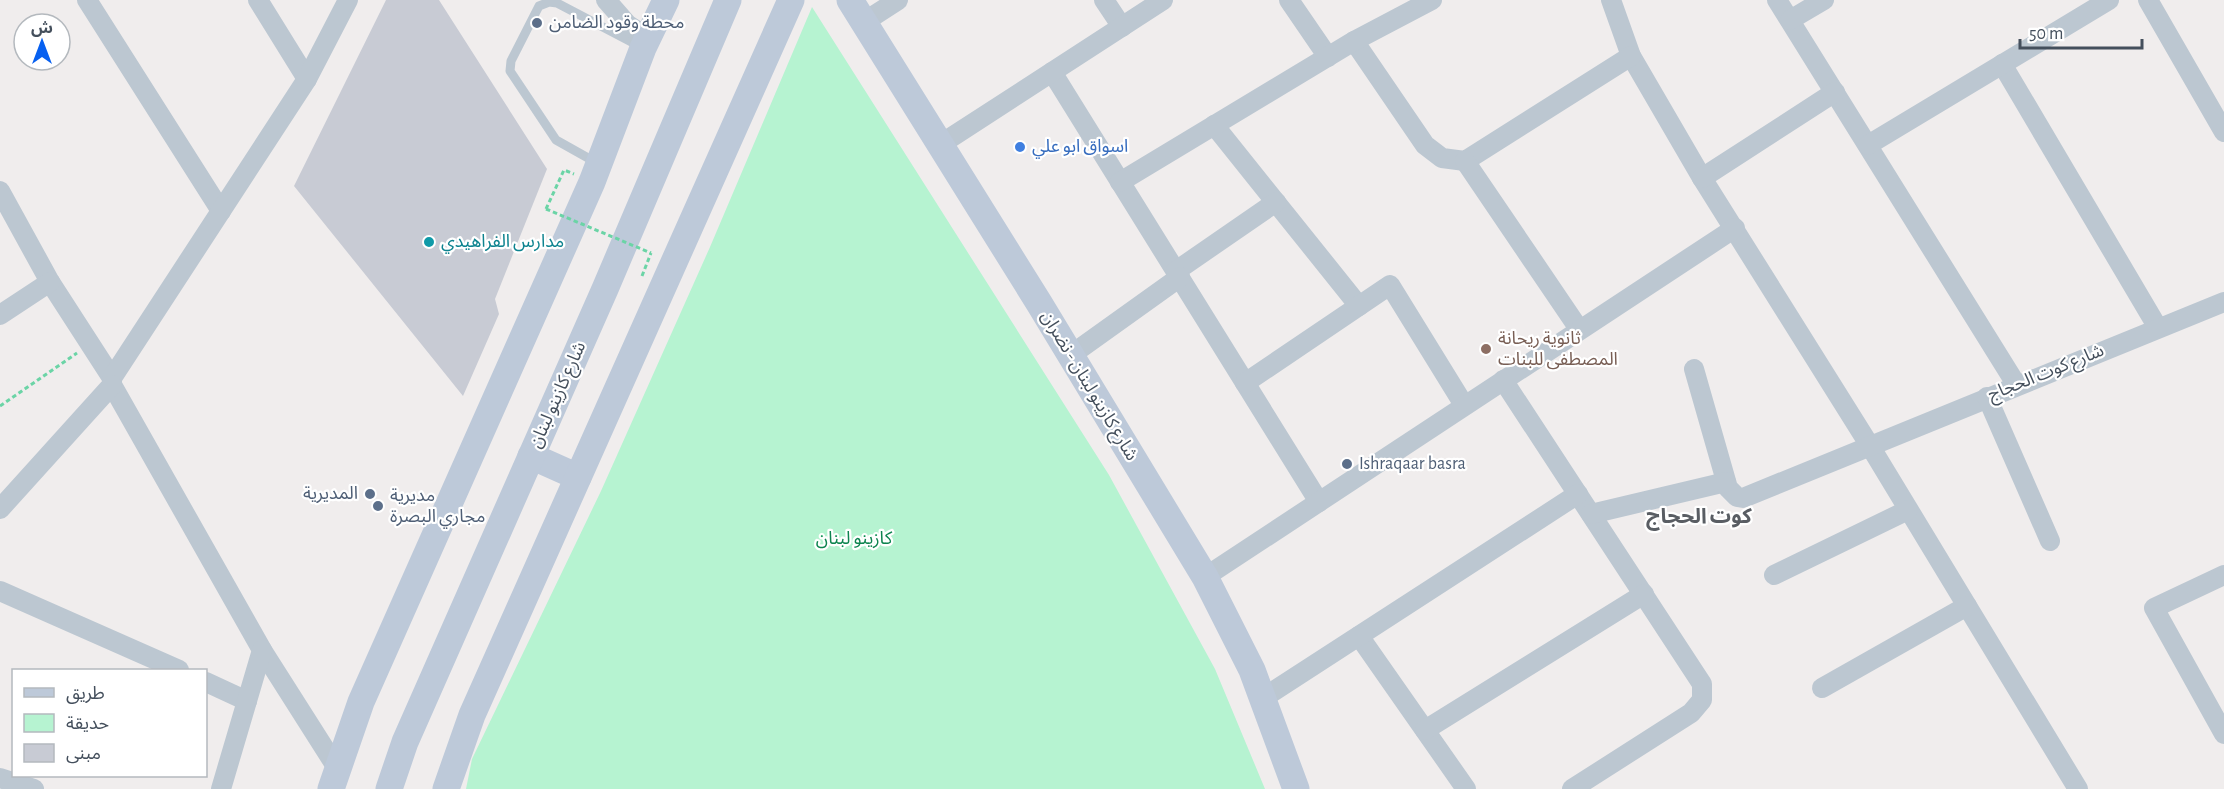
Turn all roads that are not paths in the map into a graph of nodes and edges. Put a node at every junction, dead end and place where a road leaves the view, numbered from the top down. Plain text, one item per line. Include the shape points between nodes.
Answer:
1 (87, 0) edge
2 (258, 0) edge
3 (348, 0) edge
4 (606, 0) edge
5 (666, 0) edge
6 (728, 0) edge
7 (791, 0) edge
8 (850, 0) edge
9 (898, 0) edge
10 (1104, 0) edge
11 (1163, 0) edge
12 (1289, 0) edge
13 (1432, 0) edge
14 (1611, 0) edge
15 (1777, 0) edge
16 (1824, 0) edge
17 (2109, 0) edge
18 (2148, 0) edge
19 (1790, 20) junction
20 (864, 22) junction
21 (1122, 27) junction
22 (1354, 41) junction
23 (646, 43) junction
24 (1328, 57) junction
25 (1631, 57) junction
26 (2002, 64) junction
27 (1052, 72) junction
28 (307, 79) junction
29 (1835, 92) junction
30 (1214, 125) junction
31 (2224, 132) edge
32 (941, 144) junction
33 (1868, 146) junction
34 (1465, 161) junction
35 (600, 164) junction
36 (1702, 178) junction
37 (1120, 182) junction
38 (0, 191) edge
39 (1276, 202) junction
40 (221, 211) junction
41 (1735, 228) junction
42 (1178, 274) junction
43 (50, 282) junction
44 (2224, 302) edge
45 (1359, 306) junction
46 (0, 315) edge
47 (2158, 328) junction
48 (1579, 329) junction
49 (1071, 355) junction
50 (1694, 369) dead end
51 (1503, 380) junction
52 (112, 382) junction
53 (1245, 383) junction
54 (2016, 384) junction
55 (1987, 397) junction
56 (1464, 405) junction
57 (1870, 446) junction
58 (531, 456) junction
59 (578, 477) junction
60 (1726, 482) junction
61 (1578, 494) junction
62 (1319, 502) junction
63 (0, 508) edge
64 (1908, 510) junction
65 (1591, 514) junction
66 (2050, 542) dead end
67 (1774, 575) dead end
68 (2224, 575) edge
69 (1205, 577) junction
70 (0, 591) edge
71 (1644, 594) junction
72 (1967, 606) junction
73 (1359, 636) junction
74 (262, 650) junction
75 (177, 669) edge
76 (207, 682) edge
77 (1822, 688) dead end
78 (1263, 698) junction
79 (247, 701) junction
80 (1425, 730) junction
81 (2224, 734) edge
82 (0, 778) edge
83 (334, 778) edge
84 (2075, 788) edge
85 (34, 789) edge
86 (221, 789) edge
87 (389, 789) edge
88 (446, 789) edge
89 (1296, 789) edge
90 (1466, 789) edge
91 (1572, 789) edge

1 - 40 street
2 - 28 street
3 - 28 street
4 - 23 street
5 - 23 street
6 - 58 street, شارع كازينو لبنان
7 - 59 street
8 - 20 street, شارع كازينو لبنان - نضران
9 - 20 street
10 - 21 street
11 - 21 street
12 - 24 street
13 - 22 street
14 - 25 street
15 - 19 street
16 - 19 street
17 - 26 street
18 - 31 street
19 - 29 street
20 - 32 street, شارع كازينو لبنان - نضران
21 - 27 street
22 - 24 street
22 - 34 street via 1425,145 1442,158
23 - 35 street
23 - 35 lane via 549,2 539,6 511,61 512,76 555,140
24 - 30 street
25 - 34 street
25 - 36 street
26 - 33 street
26 - 47 street
27 - 32 street
27 - 37 street
28 - 40 street
29 - 33 street
29 - 36 street
30 - 37 street
30 - 39 street
32 - 49 street, شارع كازينو لبنان - نضران
33 - 54 street
34 - 48 street
35 - 83 street via 375,669
36 - 41 street
37 - 42 street
38 - 43 street
39 - 42 street
39 - 45 street
40 - 52 street
41 - 48 street
41 - 57 street
42 - 49 street
42 - 53 street
43 - 46 street
43 - 52 street
44 - 47 street, شارع كوت الحجاج
45 - 53 street
45 - 56 street via 1390,285
47 - 54 street, شارع كوت الحجاج
48 - 51 street
49 - 69 street, شارع كازينو لبنان - نضران
50 - 60 street
51 - 56 street
51 - 61 street
52 - 63 street
52 - 74 street
53 - 62 street
54 - 55 street, شارع كوت الحجاج
55 - 57 street, شارع كوت الحجاج
55 - 66 street
56 - 62 street
57 - 60 street, شارع كوت الحجاج via 1743,498 1731,494
57 - 64 street
58 - 59 street
58 - 87 street, شارع كازينو لبنان via 405,742
59 - 88 street via 472,715
60 - 65 street
61 - 65 street
61 - 73 street
62 - 69 street
64 - 67 street
64 - 72 street
65 - 71 street
68 - 81 street via 2154,608
69 - 78 street, شارع كازينو لبنان - نضران
70 - 75 street
71 - 80 street
71 - 91 street via 1698,676 1702,700 1691,713
72 - 77 street
72 - 84 street
73 - 78 street
73 - 80 street
74 - 79 street
74 - 83 street
76 - 79 street
78 - 89 street, شارع كازينو لبنان - نضران
79 - 86 street
80 - 90 street
82 - 85 street

